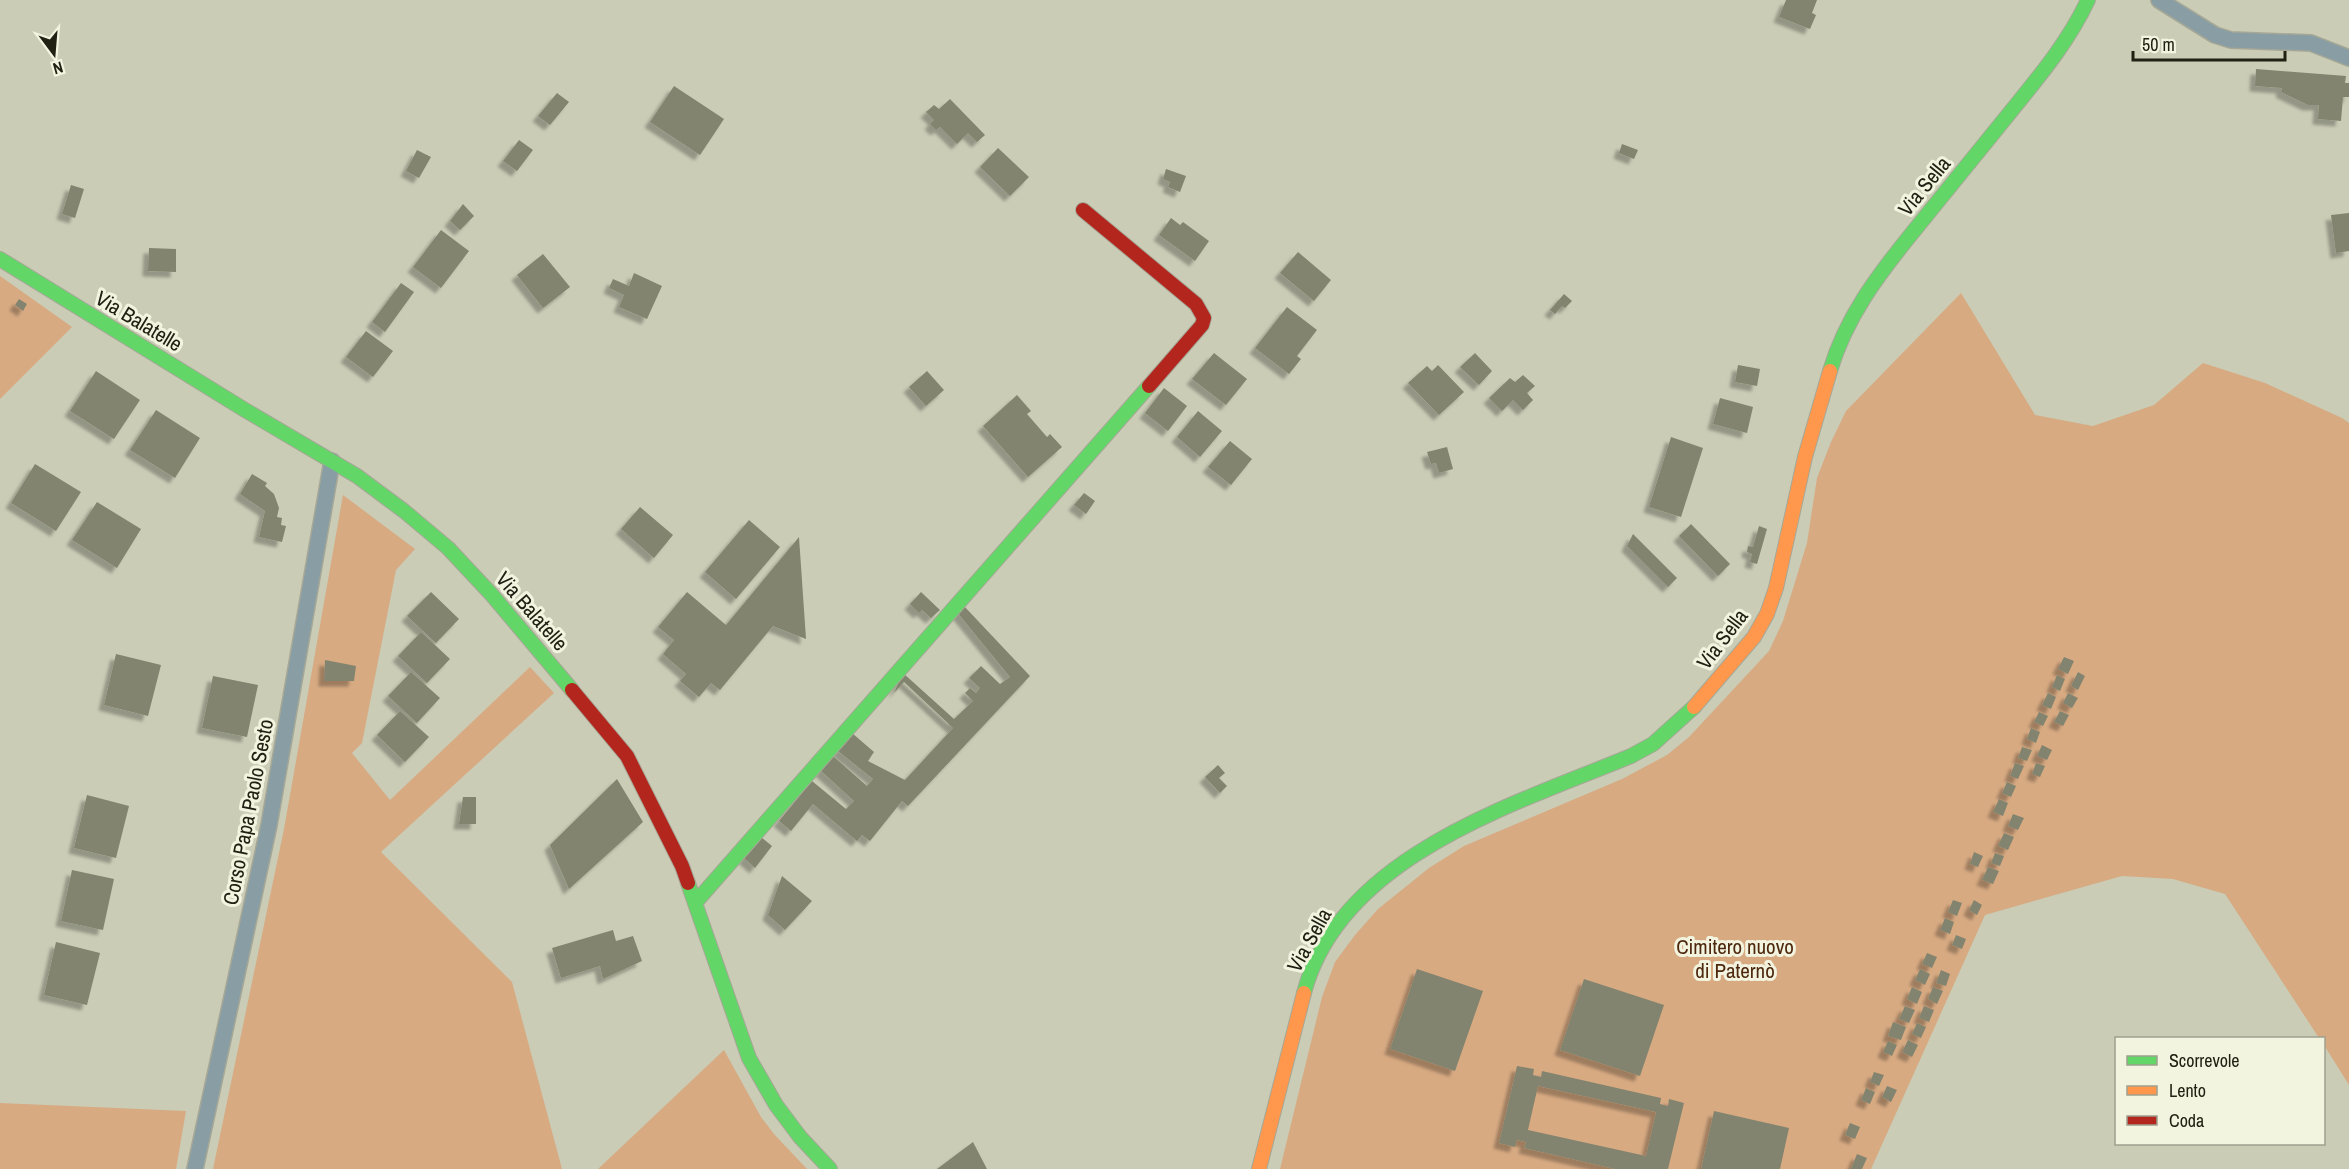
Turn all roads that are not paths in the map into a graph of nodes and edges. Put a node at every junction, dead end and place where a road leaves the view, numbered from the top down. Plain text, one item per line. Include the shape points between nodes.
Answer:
1 (2088, 0) edge
2 (2158, 0) edge
3 (2349, 58) edge
4 (1083, 210) dead end
5 (0, 259) edge
6 (332, 461) junction
7 (695, 903) junction
8 (195, 1169) edge
9 (830, 1169) edge
10 (1259, 1169) edge

1 - 10 street, Via Sella via 2050,63 1877,277 1852,316 1838,345 1805,458 1776,588 1754,637 1694,708 1653,744 1443,836 1386,877 1344,916 1317,958 1307,982
2 - 3 street via 2215,35 2231,40 2311,43
4 - 7 street via 1196,304 1204,318 1202,325
5 - 6 street, Via Balatelle
6 - 7 street, Via Balatelle via 404,511 448,548 627,756 682,866
6 - 8 street, Corso Papa Paolo Sesto via 269,825
7 - 9 street, Via Balatelle via 749,1058 782,1113

